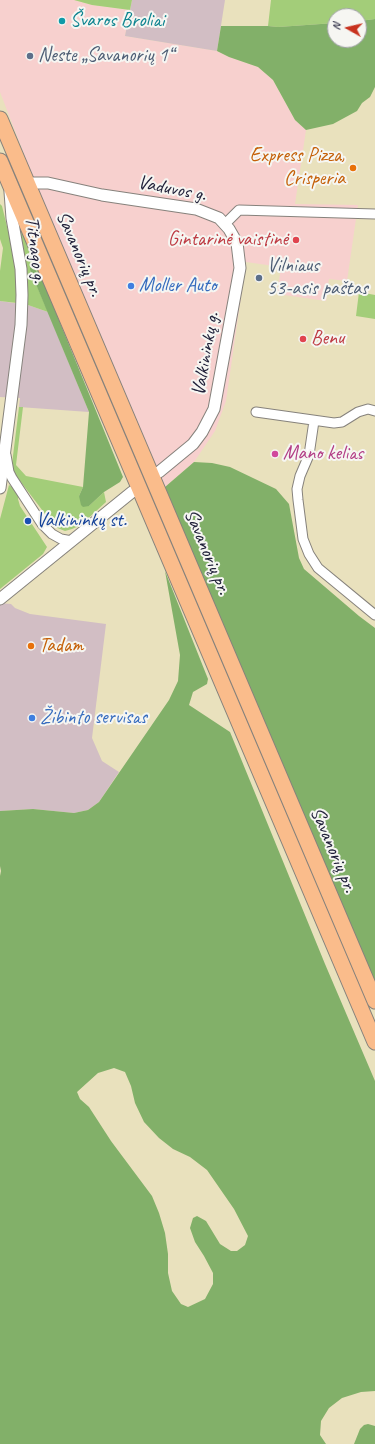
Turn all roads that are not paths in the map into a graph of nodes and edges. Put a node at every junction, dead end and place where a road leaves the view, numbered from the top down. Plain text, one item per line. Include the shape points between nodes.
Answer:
1 (0, 118) edge
2 (0, 161) edge
3 (9, 183) junction
4 (27, 183) junction
5 (375, 214) edge
6 (225, 224) junction
7 (375, 411) edge
8 (256, 412) dead end
9 (314, 421) junction
10 (5, 448) junction
11 (159, 472) dead end
12 (0, 488) edge
13 (132, 492) dead end
14 (72, 541) junction
15 (0, 598) edge
16 (375, 615) edge
17 (375, 1001) edge
18 (375, 1042) edge

1 - 4 highway, Savanorių pr.
2 - 3 highway, Savanorių pr.
3 - 10 street, Titnago g. via 21,269 22,296 21,325
3 - 18 highway, Savanorių pr.
4 - 6 street, Vaduvos g. via 48,183 102,195 196,209 214,215
4 - 17 highway, Savanorių pr.
5 - 6 street, Vaduvos g. via 239,210
6 - 11 street, Valkininkų g. via 237,243 240,268 214,409 193,444
7 - 9 street via 368,409 358,412 342,422
8 - 9 street
9 - 16 street via 309,455 297,489 303,539 318,568
10 - 12 street, Titnago g.
10 - 14 street via 9,472 42,524 52,534
13 - 14 street
14 - 15 street

